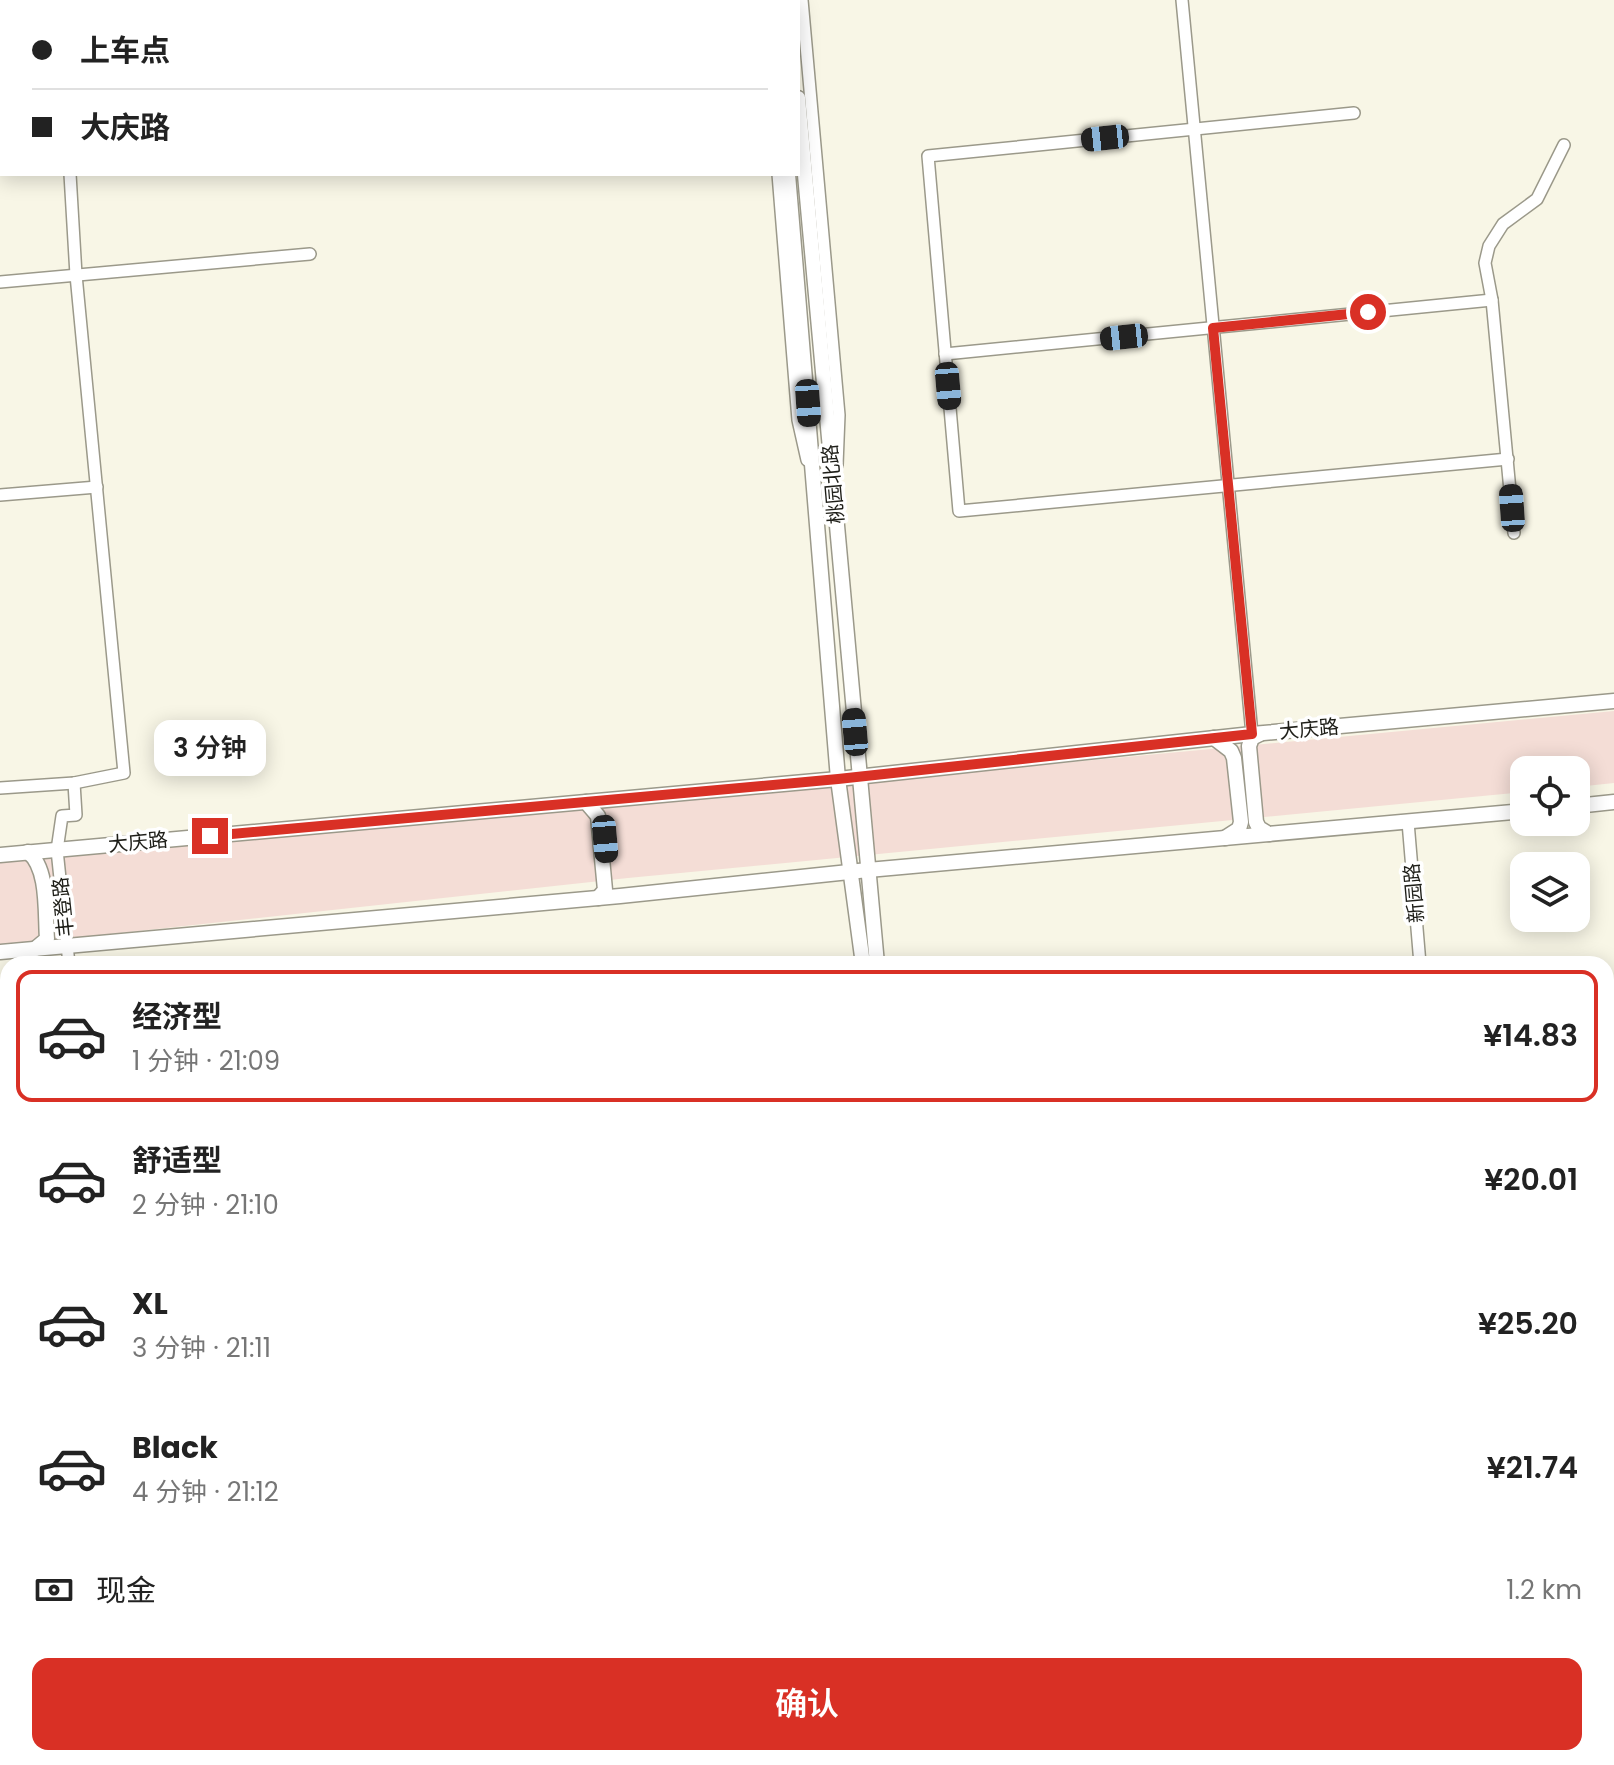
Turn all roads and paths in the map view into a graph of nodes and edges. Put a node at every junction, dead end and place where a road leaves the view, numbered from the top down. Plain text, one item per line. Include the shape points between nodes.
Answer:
1 (802, 0) edge
2 (1182, 0) edge
3 (1354, 113) dead end
4 (800, 118) edge
5 (1194, 129) junction
6 (1564, 145) dead end
7 (70, 176) edge
8 (778, 176) edge
9 (788, 176) edge
10 (310, 254) dead end
11 (76, 275) junction
12 (0, 282) edge
13 (1492, 300) junction
14 (1213, 328) junction
15 (945, 354) junction
16 (1508, 459) junction
17 (1228, 485) junction
18 (97, 487) junction
19 (814, 493) junction
20 (0, 495) edge
21 (835, 505) junction
22 (1514, 533) dead end
23 (1614, 701) edge
24 (1256, 734) junction
25 (1214, 738) junction
26 (859, 775) junction
27 (838, 779) junction
28 (74, 783) junction
29 (0, 788) edge
30 (609, 800) junction
31 (586, 802) junction
32 (1614, 802) edge
33 (1590, 805) edge
34 (1510, 812) edge
35 (1408, 822) junction
36 (1269, 834) junction
37 (1225, 838) junction
38 (55, 850) junction
39 (28, 852) junction
40 (0, 855) edge
41 (868, 870) junction
42 (852, 871) junction
43 (618, 896) junction
44 (598, 898) junction
45 (65, 947) junction
46 (35, 949) junction
47 (0, 952) edge
48 (67, 956) edge
49 (862, 956) edge
50 (876, 956) edge
51 (1419, 956) edge

1 - 21 street via 839,415
2 - 5 street
3 - 5 street
4 - 21 main road, 桃园北路
5 - 14 street
5 - 15 street via 928,156
6 - 13 street via 1537,199 1503,224 1489,246 1485,263
7 - 11 street
8 - 19 street via 798,420
9 - 19 main road, 桃园北路
10 - 11 street
11 - 12 street
11 - 18 street
13 - 14 street
13 - 16 street
14 - 15 street
14 - 17 street
15 - 17 street via 959,511
16 - 17 street
16 - 22 street
17 - 24 street
18 - 20 street
18 - 28 street via 124,773
19 - 27 main road, 桃园北路
21 - 26 main road, 桃园北路
23 - 24 main road, 大庆路
24 - 25 main road, 大庆路
24 - 36 main road via 1249,746 1256,822
25 - 26 main road, 大庆路
25 - 37 main road via 1234,758 1241,822
26 - 27 main road, 大庆路
26 - 41 main road, 桃园北路
27 - 30 main road, 大庆路
27 - 42 main road, 桃园北路
28 - 29 street
28 - 38 street via 76,815 62,816
30 - 31 main road, 大庆路
30 - 43 main road via 603,815 610,889
31 - 38 main road, 大庆路
31 - 44 main road via 598,816 605,890
32 - 33 main road
34 - 35 main road
35 - 36 main road
35 - 51 street, 新园路
36 - 37 main road
37 - 41 main road
38 - 39 main road, 大庆路
38 - 45 main road via 45,866 53,938
39 - 40 main road, 大庆路
39 - 46 main road via 41,869 47,939
41 - 42 main road
41 - 50 main road, 桃园北路
42 - 43 main road
42 - 49 main road, 桃园北路
43 - 44 main road
44 - 45 main road
45 - 46 main road
45 - 48 street, 丰登路
46 - 47 main road

